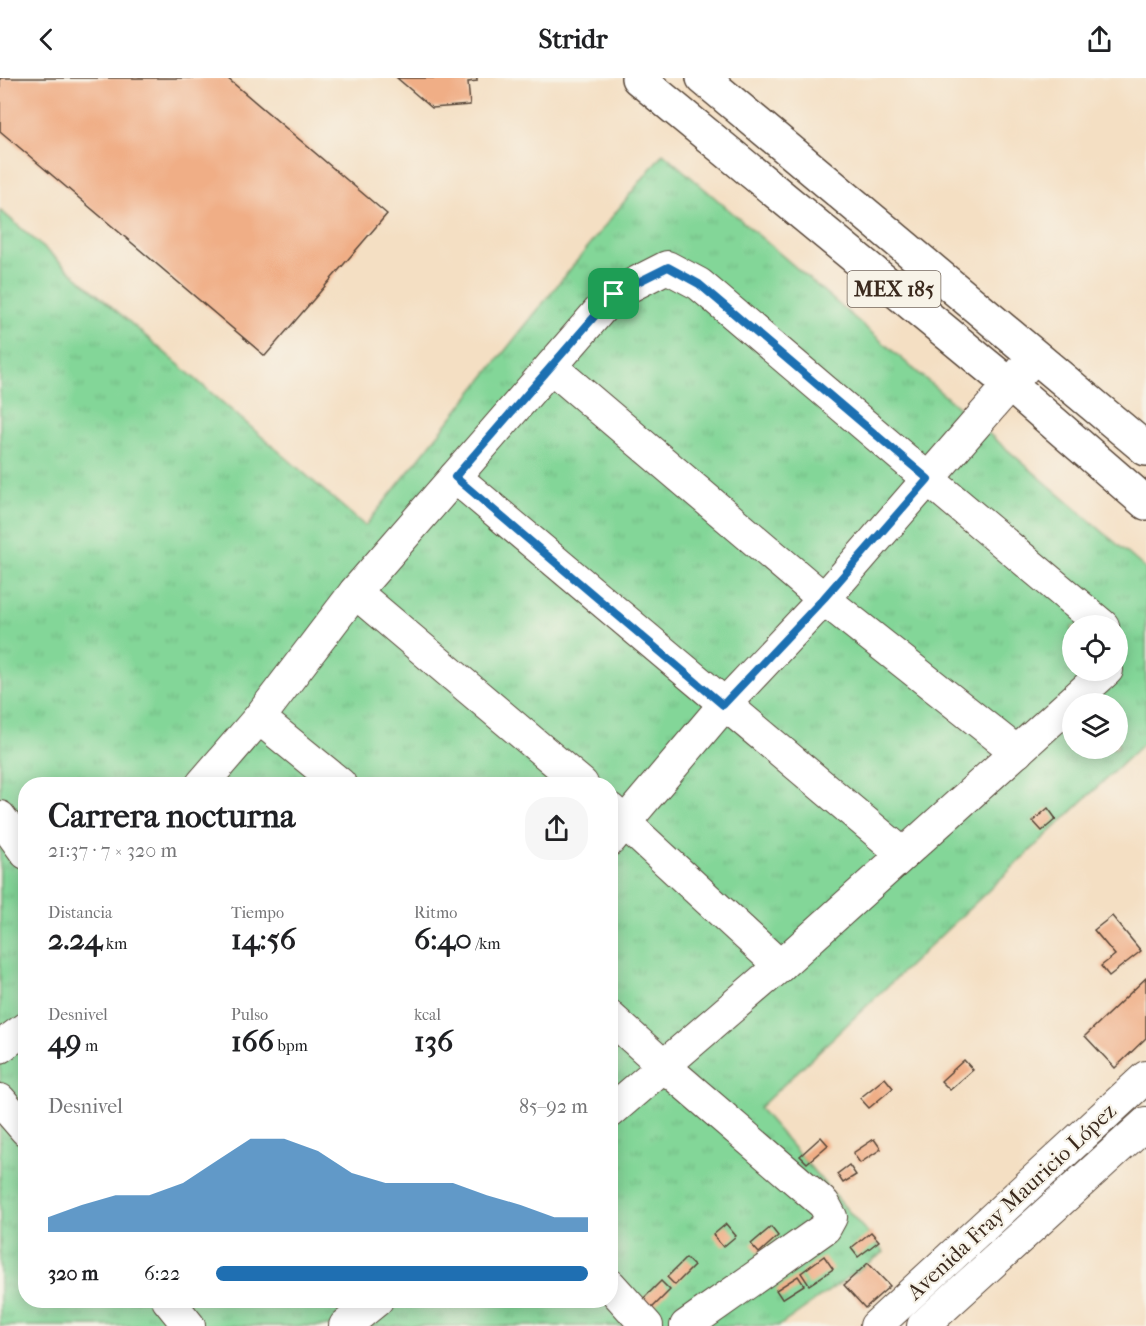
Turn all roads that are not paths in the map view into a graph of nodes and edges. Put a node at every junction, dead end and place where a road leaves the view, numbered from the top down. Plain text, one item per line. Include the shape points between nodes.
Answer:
1 (638, 78) edge
2 (715, 82) edge
3 (1034, 357) junction
4 (551, 367) junction
5 (1010, 385) junction
6 (1146, 449) edge
7 (455, 477) junction
8 (928, 479) junction
9 (1146, 503) edge
10 (355, 592) junction
11 (824, 598) junction
12 (1090, 615) edge
13 (1095, 681) edge
14 (723, 705) junction
15 (259, 718) junction
16 (1017, 752) junction
17 (208, 777) edge
18 (331, 777) edge
19 (574, 777) edge
20 (618, 822) edge
21 (2, 823) edge
22 (618, 826) edge
23 (18, 843) edge
24 (903, 854) junction
25 (780, 966) junction
26 (618, 1024) edge
27 (18, 1034) edge
28 (0, 1047) edge
29 (665, 1067) junction
30 (1146, 1077) edge
31 (0, 1100) edge
32 (618, 1105) edge
33 (18, 1121) edge
34 (1146, 1123) edge
35 (618, 1294) edge
36 (174, 1308) edge
37 (367, 1308) edge
38 (189, 1326) edge
39 (345, 1326) edge
40 (647, 1326) edge
41 (686, 1326) edge
42 (876, 1326) edge
43 (923, 1326) edge

1 - 5 main road, MEX 185
2 - 3 main road, MEX 185
3 - 5 street
3 - 6 main road, MEX 185
4 - 7 street
4 - 8 street via 614,294 668,267 699,284
4 - 11 street
5 - 8 street
5 - 9 main road, MEX 185
7 - 10 street
7 - 14 street
8 - 11 street
8 - 12 street
10 - 15 street
10 - 19 street
11 - 14 street
11 - 16 street
13 - 16 street
14 - 20 street
14 - 24 street
15 - 17 street
15 - 18 street
16 - 24 street
21 - 23 street
22 - 25 street
24 - 25 street
25 - 29 street
26 - 29 street
27 - 28 street
29 - 32 street
29 - 41 street via 825,1204 831,1217 825,1228
30 - 42 street, Avenida Fray Mauricio López
31 - 33 street
34 - 43 street, Avenida Fray Mauricio López
35 - 40 street
36 - 38 street
37 - 39 street

